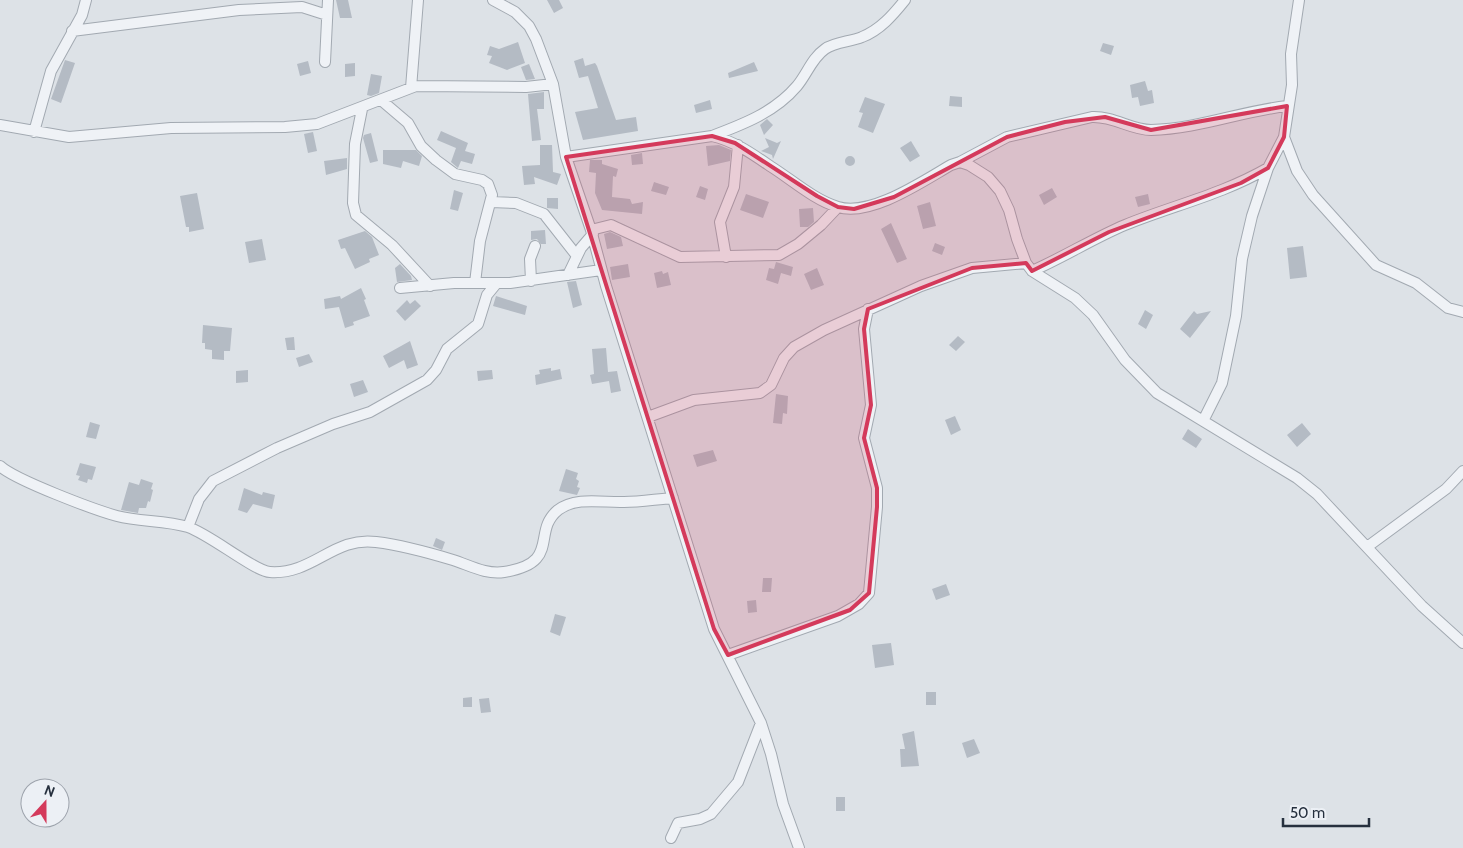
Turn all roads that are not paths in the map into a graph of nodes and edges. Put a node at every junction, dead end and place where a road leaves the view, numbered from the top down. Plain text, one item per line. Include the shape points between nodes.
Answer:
1 (86, 0) edge
2 (328, 0) edge
3 (418, 0) edge
4 (493, 0) edge
5 (905, 0) edge
6 (1299, 0) edge
7 (327, 15) junction
8 (72, 31) junction
9 (325, 62) dead end
10 (553, 84) junction
11 (411, 88) junction
12 (381, 100) junction
13 (1288, 106) junction
14 (362, 109) junction
15 (0, 125) edge
16 (34, 132) junction
17 (712, 136) junction
18 (1284, 137) junction
19 (738, 145) junction
20 (566, 157) junction
21 (960, 162) junction
22 (1268, 168) junction
23 (491, 202) junction
24 (838, 207) junction
25 (592, 232) junction
26 (535, 246) dead end
27 (577, 256) junction
28 (726, 257) junction
29 (1029, 267) junction
30 (601, 270) junction
31 (568, 275) junction
32 (531, 281) junction
33 (475, 283) junction
34 (496, 284) junction
35 (430, 286) junction
36 (400, 288) dead end
37 (868, 309) junction
38 (1463, 312) edge
39 (648, 417) junction
40 (1203, 421) junction
41 (0, 466) edge
42 (1463, 471) edge
43 (673, 498) junction
44 (188, 527) junction
45 (1367, 547) junction
46 (1463, 642) edge
47 (728, 655) junction
48 (761, 724) junction
49 (671, 838) dead end
50 (799, 848) edge

1 - 8 street via 82,15
2 - 7 street
3 - 11 street
4 - 10 street via 515,12 529,26
5 - 17 street via 873,32 826,48 799,84 772,109
6 - 13 street via 1290,54 1292,86
7 - 8 street via 302,7 239,10
7 - 9 street
8 - 16 street via 51,71
10 - 11 street
10 - 20 street
11 - 12 street
12 - 14 street
12 - 23 street via 408,123 421,146 436,160 455,174 488,184
13 - 18 street
13 - 21 street via 1151,130 1105,116 1092,117 1007,137
14 - 16 street via 318,124 285,127 171,128 69,137
14 - 35 street via 356,144 353,203 356,215 392,244
15 - 16 street
17 - 19 street
17 - 20 street
18 - 22 street
18 - 38 street via 1289,155 1313,195 1376,265 1416,283 1448,308
19 - 24 street
19 - 28 street via 734,187 720,222
20 - 25 street
21 - 24 street via 894,197 854,209
21 - 29 street via 978,170 1000,192 1010,210
22 - 29 street via 1216,194 1109,232
22 - 40 street via 1242,259 1236,316 1222,383
23 - 27 street via 516,203 544,214
23 - 33 street via 480,241
24 - 28 street via 821,226 780,255
25 - 27 street
25 - 28 street via 611,225 680,256
25 - 30 street
26 - 32 street via 530,259
27 - 31 street
29 - 37 street via 972,268
29 - 40 street via 1075,298 1093,315 1125,360 1157,393
30 - 31 street
30 - 39 street
31 - 32 street
32 - 34 street
33 - 34 street
33 - 35 street
34 - 44 street via 484,302 478,324 447,349 436,370 426,380 370,412 277,448 213,481 199,499
35 - 36 street
37 - 39 street via 794,347 765,390 694,400
37 - 47 street via 864,330 871,405 864,438 877,488 869,592 859,604 838,616
39 - 43 street
40 - 45 street via 1297,478 1317,494
41 - 44 street via 34,484 110,514
42 - 45 street via 1446,489
43 - 44 street via 567,505 558,510 550,521 541,552 534,562 502,572 490,572 437,556 365,541 334,549 306,567 261,571 218,542
43 - 47 street via 714,629
45 - 46 street via 1422,606
47 - 48 street
48 - 49 street via 738,782 710,814 678,823
48 - 50 street

